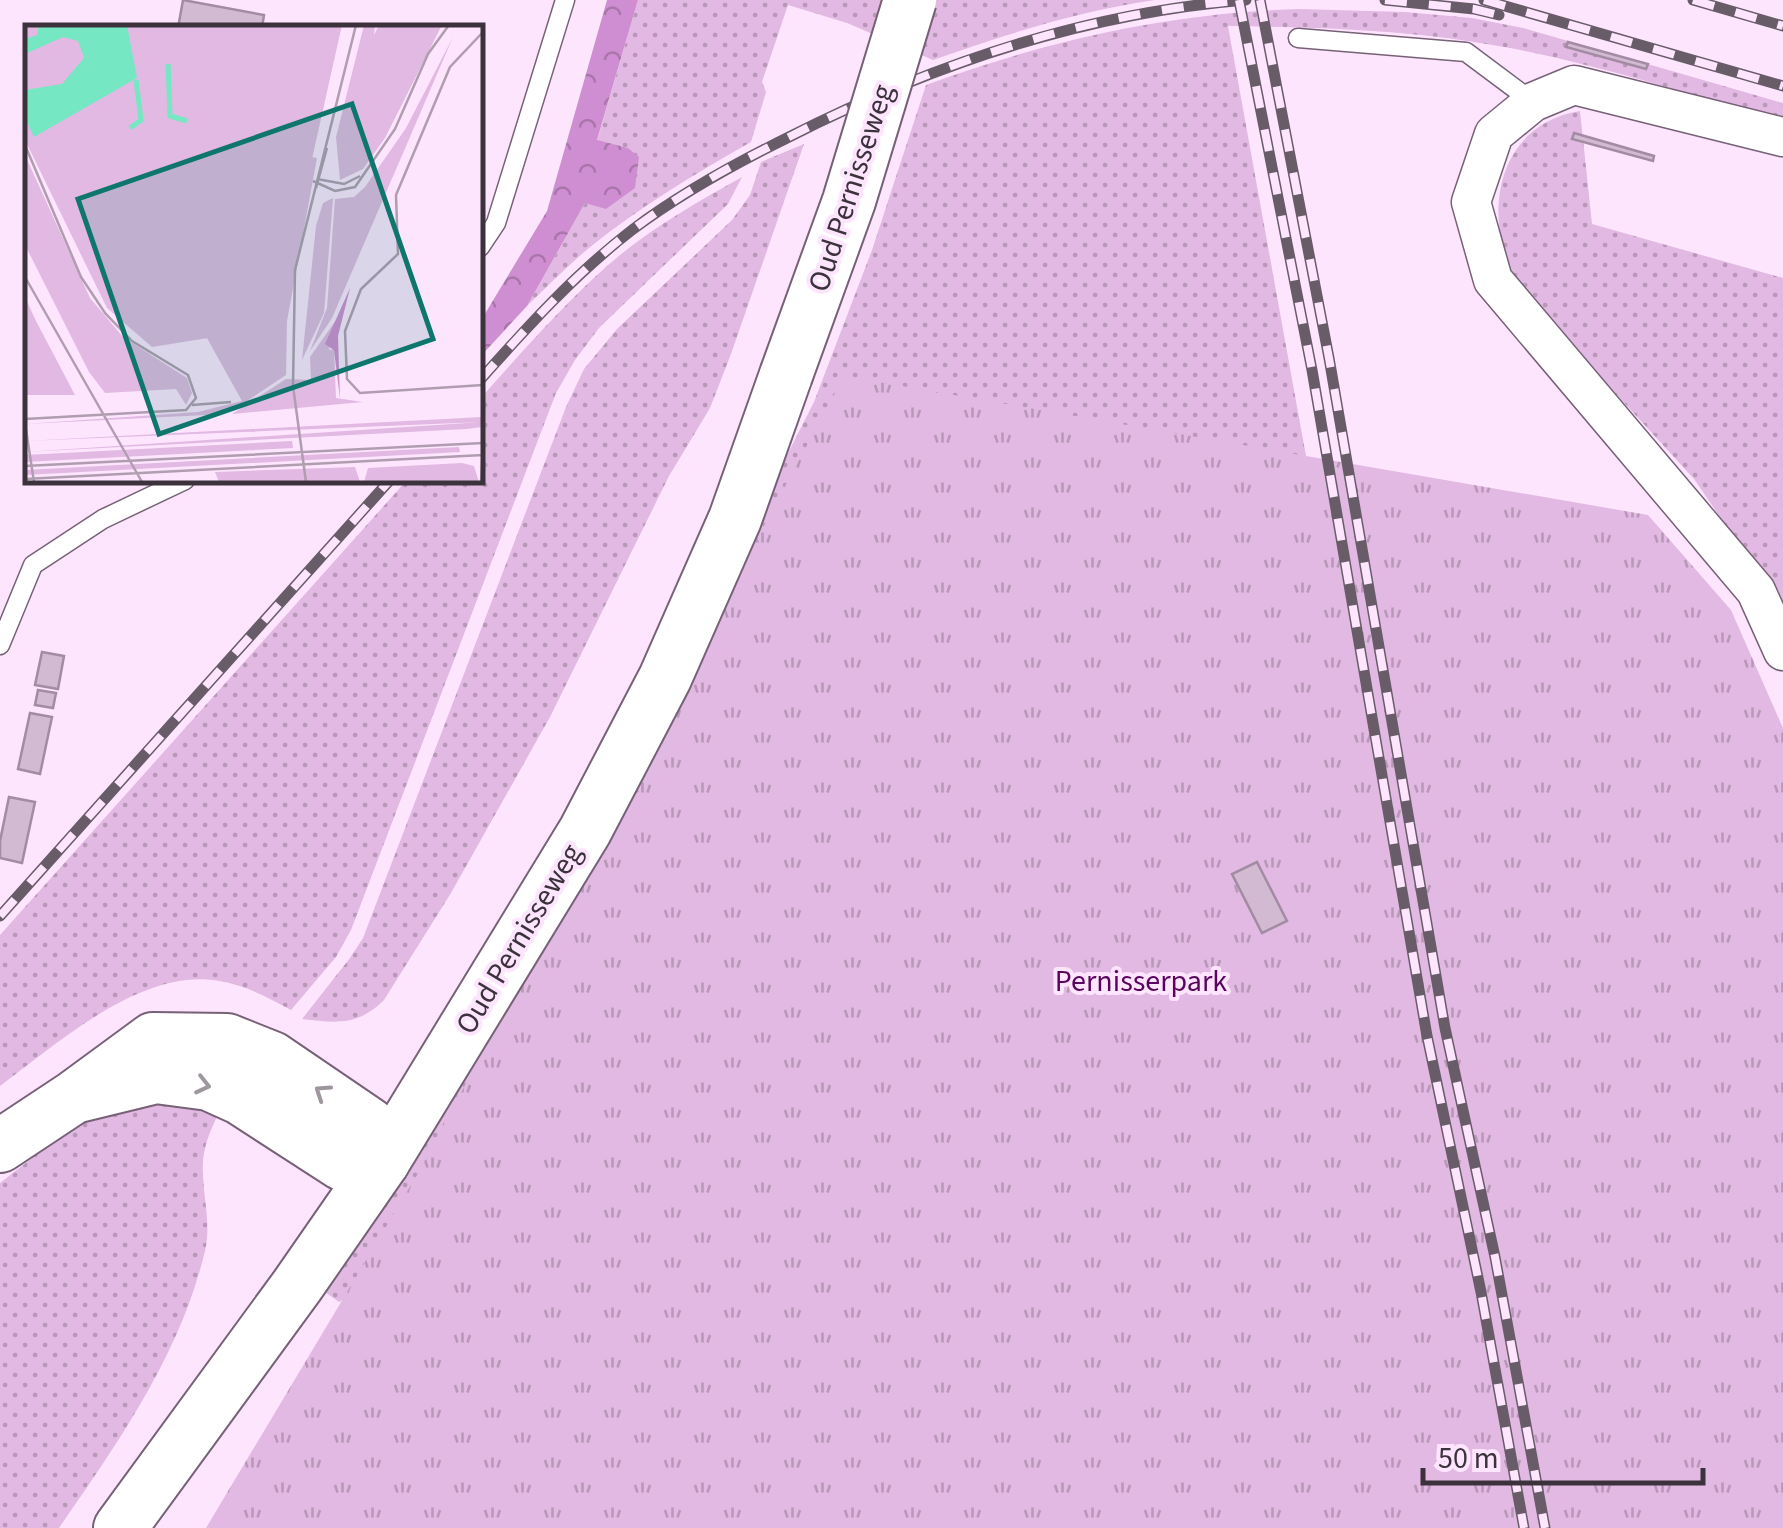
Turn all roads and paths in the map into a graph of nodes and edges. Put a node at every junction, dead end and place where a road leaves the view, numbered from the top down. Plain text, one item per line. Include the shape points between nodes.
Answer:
1 (565, 0) edge
2 (910, 0) edge
3 (1298, 38) dead end
4 (1533, 102) junction
5 (1783, 137) edge
6 (482, 244) edge
7 (181, 482) edge
8 (0, 645) edge
9 (1783, 651) edge
10 (0, 1146) edge
11 (365, 1150) junction
12 (120, 1528) edge

1 - 6 lane via 496,223
2 - 11 street, Oud Pernisseweg, bridge via 849,201 735,520 656,695 585,831
3 - 4 lane via 1466,52
4 - 5 street via 1574,85
4 - 9 street via 1494,134 1471,202 1493,280 1756,590
7 - 8 lane via 103,519 33,566
10 - 11 street via 153,1040 227,1040 272,1058
11 - 12 street, Oud Pernisseweg via 297,1286

